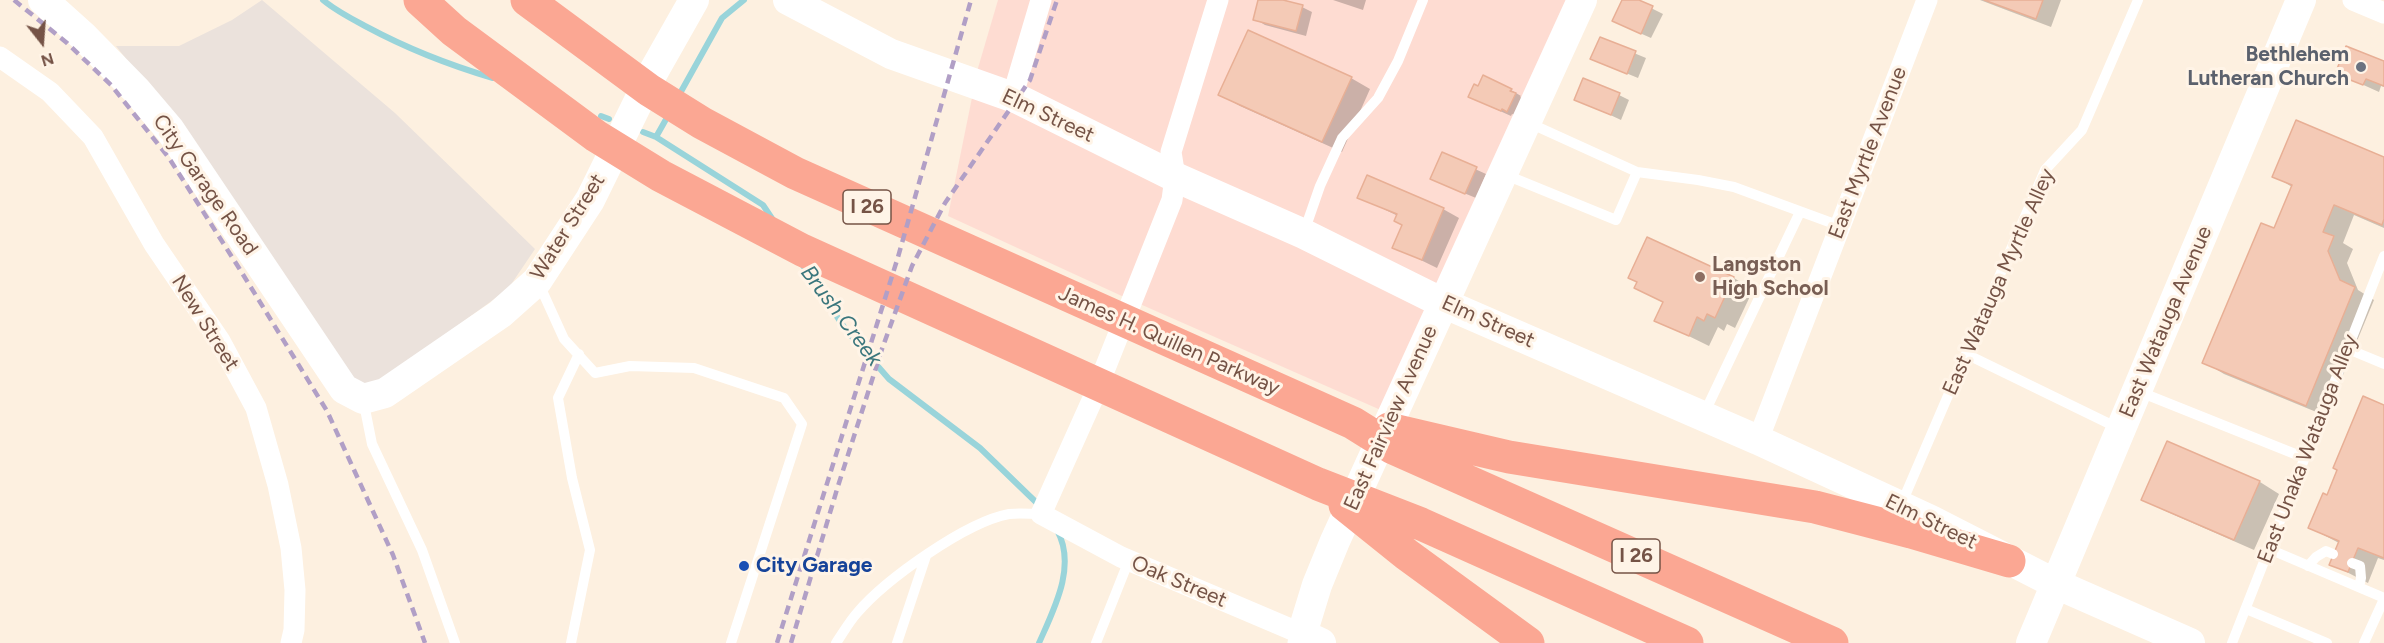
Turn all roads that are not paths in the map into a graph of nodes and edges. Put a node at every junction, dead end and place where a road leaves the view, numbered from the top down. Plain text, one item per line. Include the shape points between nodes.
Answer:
1 (43, 0) edge
2 (420, 0) edge
3 (527, 0) edge
4 (694, 0) edge
5 (1041, 0) edge
6 (1218, 0) edge
7 (1423, 0) edge
8 (1582, 0) edge
9 (1927, 0) edge
10 (2138, 0) edge
11 (2301, 0) edge
12 (2353, 0) edge
13 (794, 4) edge
14 (2384, 13) edge
15 (0, 57) edge
16 (1012, 98) junction
17 (1526, 122) junction
18 (1637, 172) junction
19 (1503, 173) junction
20 (1175, 177) junction
21 (1800, 212) junction
22 (1840, 226) junction
23 (1304, 234) junction
24 (2384, 256) edge
25 (537, 281) junction
26 (1443, 303) junction
27 (2348, 349) junction
28 (579, 354) junction
29 (1966, 354) junction
30 (2384, 364) edge
31 (2137, 390) junction
32 (353, 394) junction
33 (1703, 416) junction
34 (2121, 430) junction
35 (1758, 440) junction
36 (1445, 457) junction
37 (2305, 458) junction
38 (1307, 478) junction
39 (1900, 506) junction
40 (1041, 514) junction
41 (2269, 549) junction
42 (2333, 554) dead end
43 (926, 556) junction
44 (1129, 560) junction
45 (2009, 561) junction
46 (2352, 563) dead end
47 (2308, 566) junction
48 (2056, 584) junction
49 (2359, 587) junction
50 (2384, 598) edge
51 (2246, 609) junction
52 (295, 639) edge
53 (1307, 640) edge
54 (455, 643) edge
55 (571, 643) edge
56 (731, 643) edge
57 (837, 643) edge
58 (897, 643) edge
59 (1096, 643) edge
60 (1528, 643) edge
61 (1687, 643) edge
62 (1832, 643) edge
63 (2031, 643) edge
64 (2190, 643) edge
65 (2232, 643) edge
66 (2327, 643) edge
67 (2364, 643) edge

1 - 32 street, City Garage Road via 136,90 170,130
2 - 38 highway via 550,104 662,176 802,250
3 - 36 highway, James H. Quillen Parkway / I 26 via 649,90 795,173 1339,417 1399,431
4 - 25 street, Water Street via 651,76 590,200
5 - 16 street
6 - 20 street via 1171,152
7 - 23 lane via 1378,98 1342,138
8 - 17 street, East Fairview Avenue
9 - 22 street, East Myrtle Avenue
10 - 29 lane, East Watauga Myrtle Alley via 2082,130 2045,170
11 - 31 street, East Watauga Avenue
12 - 14 street
13 - 16 street, Elm Street via 891,54
15 - 52 street, New Street via 50,92 93,137 154,244 220,341 255,408 278,485 291,548
16 - 20 street, Elm Street
17 - 18 lane
17 - 19 street, East Fairview Avenue
18 - 19 lane via 1616,220
18 - 21 lane via 1734,187
19 - 26 street, East Fairview Avenue
20 - 23 street, Elm Street
20 - 40 street via 1172,200 1130,308
21 - 22 lane
21 - 33 lane
22 - 35 street, East Myrtle Avenue
23 - 26 street, Elm Street
24 - 27 lane, East Unaka Watauga Alley
25 - 28 lane via 564,339
25 - 32 street, Water Street via 500,314 385,393
26 - 33 street, Elm Street
26 - 53 street, East Fairview Avenue via 1317,585
27 - 30 lane
27 - 37 lane, East Unaka Watauga Alley
28 - 55 lane via 558,398 590,550
28 - 56 lane via 595,373 630,366 694,368 784,398 802,424
29 - 34 lane
29 - 39 lane, East Watauga Myrtle Alley
31 - 34 street, East Watauga Avenue
31 - 37 lane
32 - 54 lane, City Garage Road via 422,550
33 - 35 street, Elm Street
34 - 48 street, East Watauga Avenue
35 - 39 street, Elm Street
36 - 45 highway via 1509,457 1815,507
36 - 62 highway, I 26
37 - 41 lane, East Unaka Watauga Alley
38 - 60 highway
38 - 61 highway via 1421,524
39 - 45 street, Elm Street
40 - 43 lane via 1011,514 982,522
40 - 44 street, Oak Street
41 - 47 lane
41 - 51 lane, East Unaka Watauga Alley
42 - 47 lane via 2326,551
43 - 57 lane via 887,582 856,613
43 - 58 lane
44 - 53 street, Oak Street
44 - 59 lane
45 - 48 street, Elm Street
46 - 49 lane via 2360,566
47 - 49 lane
48 - 63 street, East Watauga Avenue
48 - 64 street, Elm Street
49 - 50 lane
50 - 67 lane
51 - 65 lane, East Unaka Watauga Alley
51 - 66 lane

